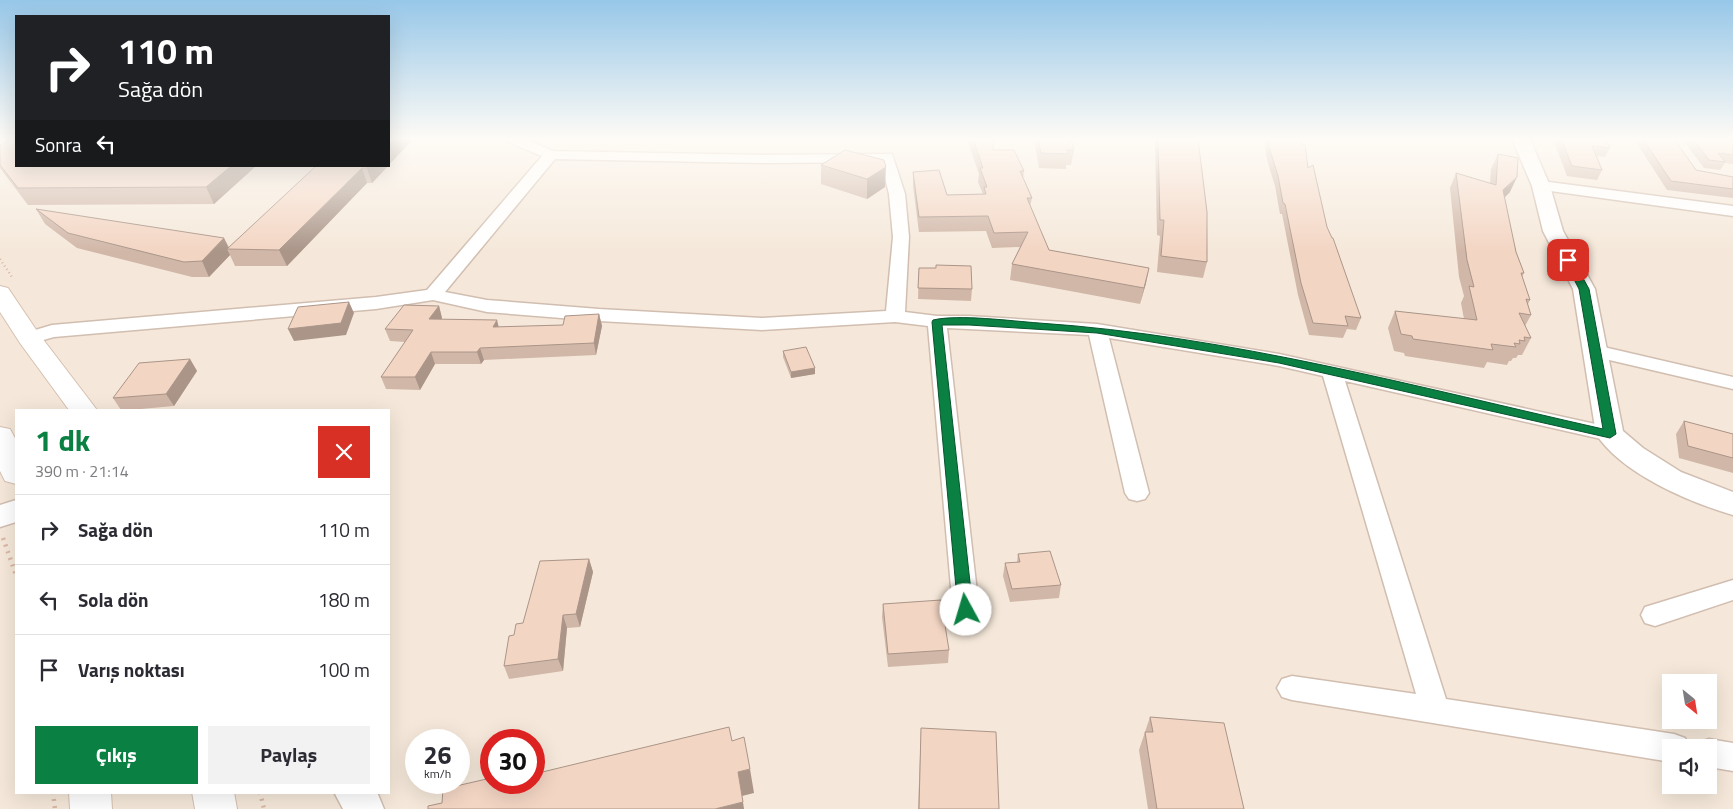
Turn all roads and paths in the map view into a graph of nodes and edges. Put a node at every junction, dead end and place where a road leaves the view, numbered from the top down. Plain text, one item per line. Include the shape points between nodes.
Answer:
1 (533, 177) edge
2 (892, 177) edge
3 (1537, 177) edge
4 (1541, 186) junction
5 (1733, 211) edge
6 (0, 293) edge
7 (433, 295) junction
8 (895, 316) junction
9 (937, 322) junction
10 (1097, 330) junction
11 (29, 338) junction
12 (1595, 351) junction
13 (1332, 372) junction
14 (1733, 383) edge
15 (83, 409) edge
16 (1610, 434) junction
17 (0, 436) edge
18 (15, 472) edge
19 (1137, 493) dead end
20 (1733, 504) edge
21 (15, 511) edge
22 (0, 516) edge
23 (0, 530) edge
24 (15, 572) edge
25 (1733, 590) edge
26 (966, 610) dead end
27 (1655, 615) dead end
28 (1292, 688) dead end
29 (1435, 710) junction
30 (1662, 746) edge
31 (1717, 754) edge
32 (1733, 757) edge
33 (53, 794) edge
34 (90, 794) edge
35 (213, 794) edge
36 (260, 794) edge
37 (355, 794) edge
38 (55, 809) edge
39 (92, 809) edge
40 (216, 809) edge
41 (264, 809) edge
42 (364, 809) edge

1 - 7 street
2 - 8 street via 901,237
3 - 4 street
4 - 5 street
4 - 12 street via 1552,231 1584,289
6 - 11 main road
7 - 8 street via 487,306 762,324
7 - 11 street via 376,303 52,331
8 - 9 street
9 - 10 street
9 - 26 street
10 - 13 street
10 - 19 street
11 - 15 main road
12 - 14 street
12 - 16 street
13 - 16 street
13 - 29 street
16 - 20 street via 1633,455 1671,479
17 - 18 main road
21 - 22 street
23 - 24 path
25 - 27 street
28 - 29 street
29 - 30 street
31 - 32 street
33 - 38 path
34 - 39 main road
35 - 40 main road
36 - 41 path
37 - 42 street

